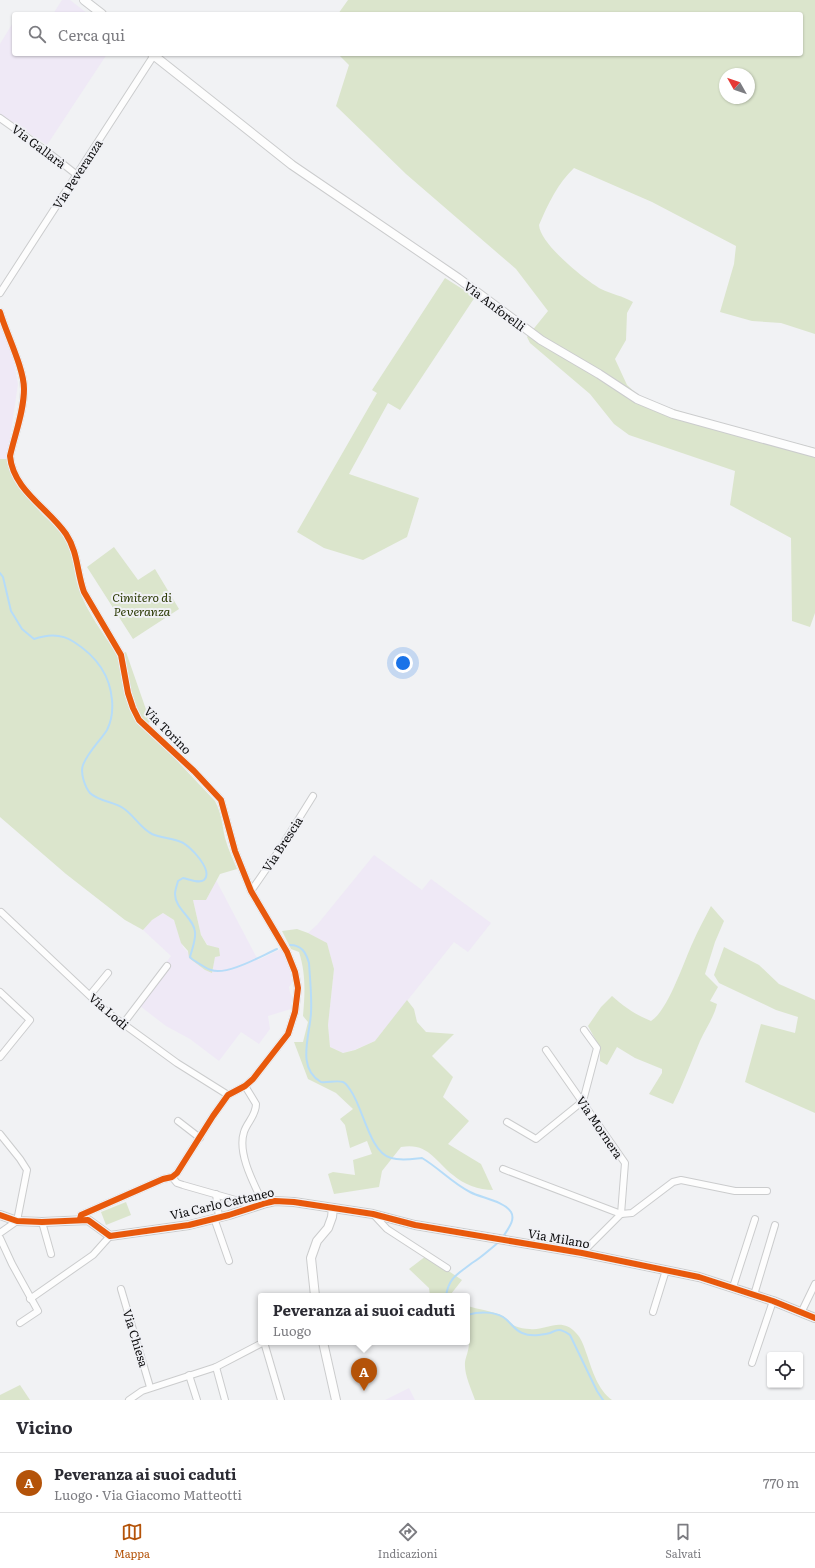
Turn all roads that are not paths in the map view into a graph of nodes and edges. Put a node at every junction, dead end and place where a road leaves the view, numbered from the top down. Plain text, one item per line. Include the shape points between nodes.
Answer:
1 (84, 0) edge
2 (99, 12) edge
3 (152, 56) edge
4 (154, 56) edge
5 (0, 118) edge
6 (77, 175) junction
7 (0, 293) edge
8 (0, 312) edge
9 (815, 453) edge
10 (313, 796) dead end
11 (251, 891) junction
12 (1, 912) dead end
13 (167, 966) dead end
14 (108, 973) dead end
15 (0, 992) edge
16 (90, 995) junction
17 (123, 1024) junction
18 (584, 1030) dead end
19 (546, 1050) dead end
20 (0, 1057) edge
21 (245, 1086) junction
22 (228, 1095) junction
23 (583, 1101) junction
24 (178, 1121) dead end
25 (507, 1122) dead end
26 (0, 1134) edge
27 (200, 1138) junction
28 (503, 1169) dead end
29 (172, 1177) junction
30 (767, 1191) dead end
31 (216, 1194) junction
32 (294, 1202) joint
33 (263, 1203) junction
34 (248, 1208) junction
35 (333, 1208) junction
36 (373, 1214) junction
37 (621, 1214) junction
38 (0, 1215) edge
39 (217, 1218) junction
40 (80, 1219) junction
41 (755, 1219) dead end
42 (17, 1222) junction
43 (42, 1222) junction
44 (775, 1225) dead end
45 (0, 1233) edge
46 (110, 1236) junction
47 (0, 1238) edge
48 (582, 1253) junction
49 (51, 1254) dead end
50 (229, 1261) dead end
51 (447, 1268) dead end
52 (666, 1270) junction
53 (815, 1284) edge
54 (733, 1287) junction
55 (121, 1289) dead end
56 (315, 1293) edge
57 (754, 1295) junction
58 (30, 1298) junction
59 (773, 1301) junction
60 (653, 1312) dead end
61 (801, 1313) junction
62 (815, 1318) edge
63 (20, 1323) dead end
64 (258, 1345) edge
65 (265, 1345) edge
66 (325, 1345) edge
67 (752, 1363) dead end
68 (216, 1367) junction
69 (189, 1375) junction
70 (150, 1388) junction
71 (129, 1400) edge
72 (197, 1400) edge
73 (225, 1400) edge
74 (281, 1400) edge
75 (336, 1400) edge

1 - 2 street
3 - 6 street, Via Peveranza
4 - 9 street, Via Anforelli via 292,165 458,278 541,340 637,399 673,414
5 - 6 street, Via Gallarà
6 - 7 street, Via Peveranza
8 - 11 street, Via Torino via 23,379 23,397 10,456 15,474 30,496 66,534 78,560 84,592 121,656 128,693 139,720 221,800 235,851
10 - 11 street, Via Brescia
11 - 21 street, Via Torino via 287,952 298,988 294,1016 288,1034
12 - 16 street, Via Lodi
13 - 17 street
14 - 16 street
15 - 20 street via 30,1020
16 - 17 street, Via Lodi
17 - 22 street, Via Lodi
18 - 23 street via 597,1048
19 - 23 street, Via Mornera
21 - 22 street, Via Torino
21 - 33 street via 256,1104 253,1117 242,1137 245,1159
22 - 27 street
23 - 25 street via 536,1139
23 - 37 street, Via Mornera via 625,1163
24 - 27 street
26 - 42 street via 26,1170
27 - 29 street
28 - 37 street
29 - 31 street via 183,1185
29 - 40 street via 81,1215
30 - 37 street via 735,1191 681,1180 673,1182 632,1213
31 - 34 street via 246,1203
31 - 39 street
32 - 33 street, Via Carlo Cattaneo
32 - 35 street, Via Milano
33 - 34 street, Via Carlo Cattaneo
34 - 39 street, Via Carlo Cattaneo
35 - 36 street, Via Milano
35 - 56 street via 328,1228 317,1241 311,1258
36 - 48 street, Via Milano via 415,1225
36 - 51 street via 387,1229
37 - 48 street
38 - 42 street
39 - 46 street, Via Carlo Cattaneo via 189,1225
39 - 50 street
40 - 43 street
40 - 46 street via 88,1220
41 - 54 street
42 - 43 street
42 - 45 street
43 - 49 street
44 - 57 street
46 - 58 street via 93,1255
47 - 58 street
48 - 52 street, Via Milano
52 - 54 street, Via Milano
52 - 60 street
53 - 61 street
54 - 57 street, Via Milano
55 - 70 street, Via Chiesa
57 - 59 street, Via Milano
58 - 63 street via 38,1312
59 - 61 street, Via Milano
59 - 67 street
61 - 62 street, Via Milano
64 - 68 street
65 - 74 street
66 - 75 street
68 - 69 street
68 - 73 street
69 - 70 street
69 - 72 street
70 - 71 street

